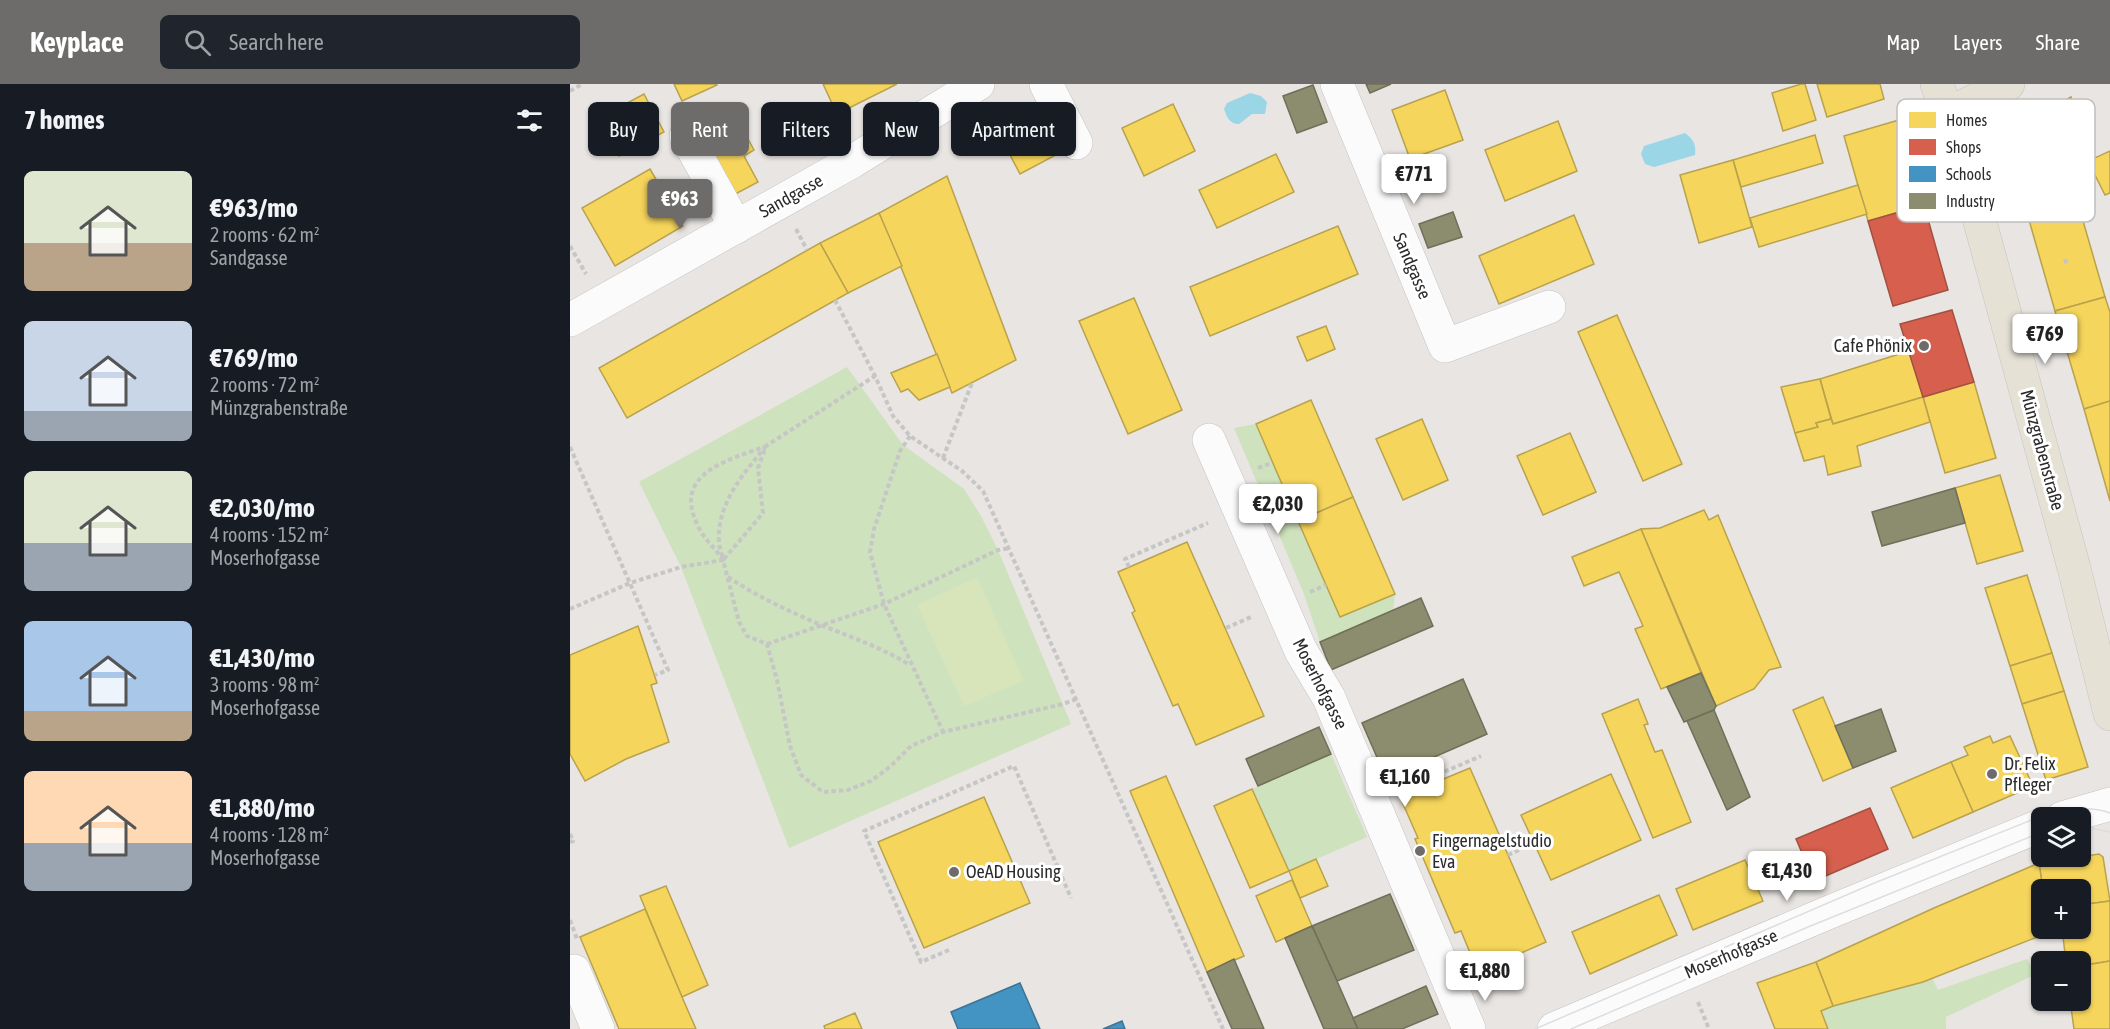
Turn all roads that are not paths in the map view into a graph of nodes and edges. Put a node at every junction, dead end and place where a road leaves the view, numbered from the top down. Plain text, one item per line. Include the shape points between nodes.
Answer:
1 (978, 84) edge
2 (1046, 84) edge
3 (1336, 84) edge
4 (1937, 84) edge
5 (2008, 84) edge
6 (1942, 99) edge
7 (1978, 99) edge
8 (1055, 102) edge
9 (697, 156) edge
10 (1980, 222) edge
11 (735, 227) junction
12 (1550, 307) dead end
13 (570, 320) edge
14 (1209, 440) dead end
15 (2110, 714) edge
16 (2110, 804) edge
17 (2091, 810) edge
18 (2031, 830) edge
19 (574, 971) dead end
20 (598, 1029) edge
21 (1469, 1029) edge
22 (1554, 1029) edge

1 - 11 street, Sandgasse
2 - 8 street
3 - 12 street, Sandgasse via 1445,346
4 - 6 main road, Münzgrabenstraße
5 - 7 main road
9 - 11 street
10 - 15 main road, Münzgrabenstraße
11 - 13 street, Sandgasse
14 - 21 street, Moserhofgasse via 1301,651 1329,698
16 - 17 street
18 - 22 street, Moserhofgasse
19 - 20 street

